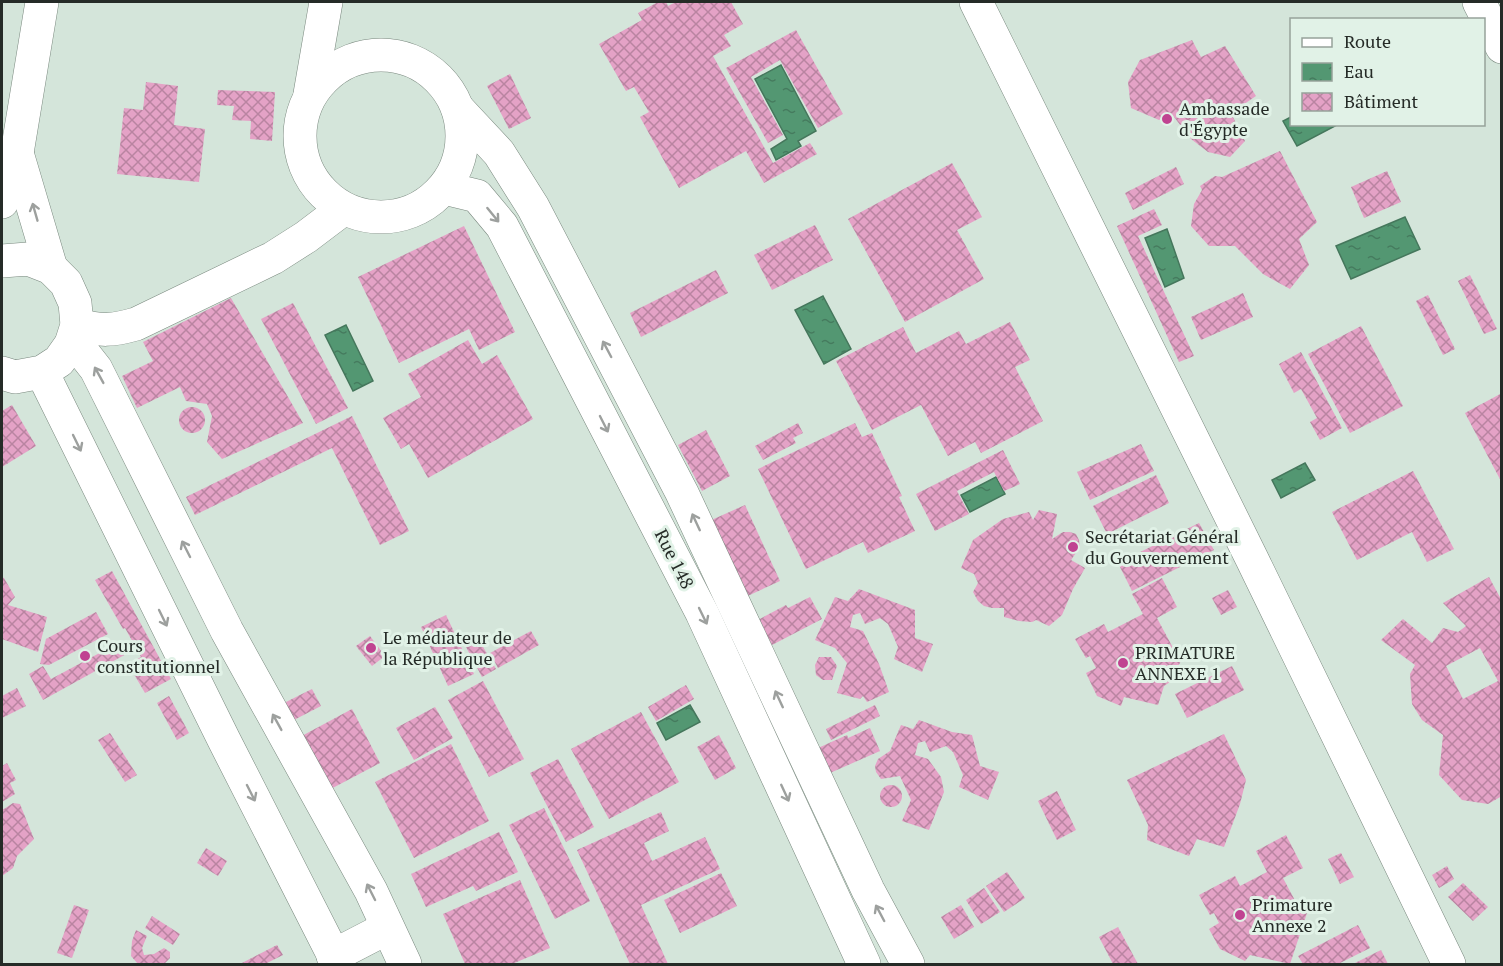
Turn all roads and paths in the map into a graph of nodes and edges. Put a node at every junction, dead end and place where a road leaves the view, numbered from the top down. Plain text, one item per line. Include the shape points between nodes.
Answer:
1 (42, 2) edge
2 (326, 2) edge
3 (976, 2) edge
4 (1479, 2) edge
5 (1502, 47) edge
6 (310, 94) junction
7 (458, 109) junction
8 (17, 153) junction
9 (444, 188) junction
10 (2, 202) edge
11 (343, 209) junction
12 (2, 261) edge
13 (51, 268) junction
14 (74, 335) junction
15 (42, 372) junction
16 (2, 374) edge
17 (795, 734) junction
18 (765, 749) junction
19 (387, 928) junction
20 (336, 960) edge
21 (405, 964) edge
22 (864, 964) edge
23 (908, 964) edge
24 (1449, 964) edge

1 - 8 street
2 - 6 street
3 - 24 street
4 - 5 street
6 - 7 street via 344,63 366,56 389,55 432,72
6 - 11 street via 299,137 302,159 311,179
7 - 9 street via 463,136 458,164
17 -> 7 street via 682,493 533,207 499,153
8 - 10 street
13 -> 8 street
9 - 11 street via 428,203 398,216 364,216
9 -> 18 street, Rue 148 via 477,196 501,226 702,613
11 - 14 street via 273,258 136,324
12 - 13 street via 28,259
13 - 14 street via 66,284 75,303
14 - 15 street via 58,361
19 -> 14 street via 371,891 227,631 96,369
15 - 16 street via 15,377
15 -> 20 street
17 - 18 street
23 -> 17 street via 868,890
18 -> 22 street, Rue 148
19 - 20 street
19 - 21 street

